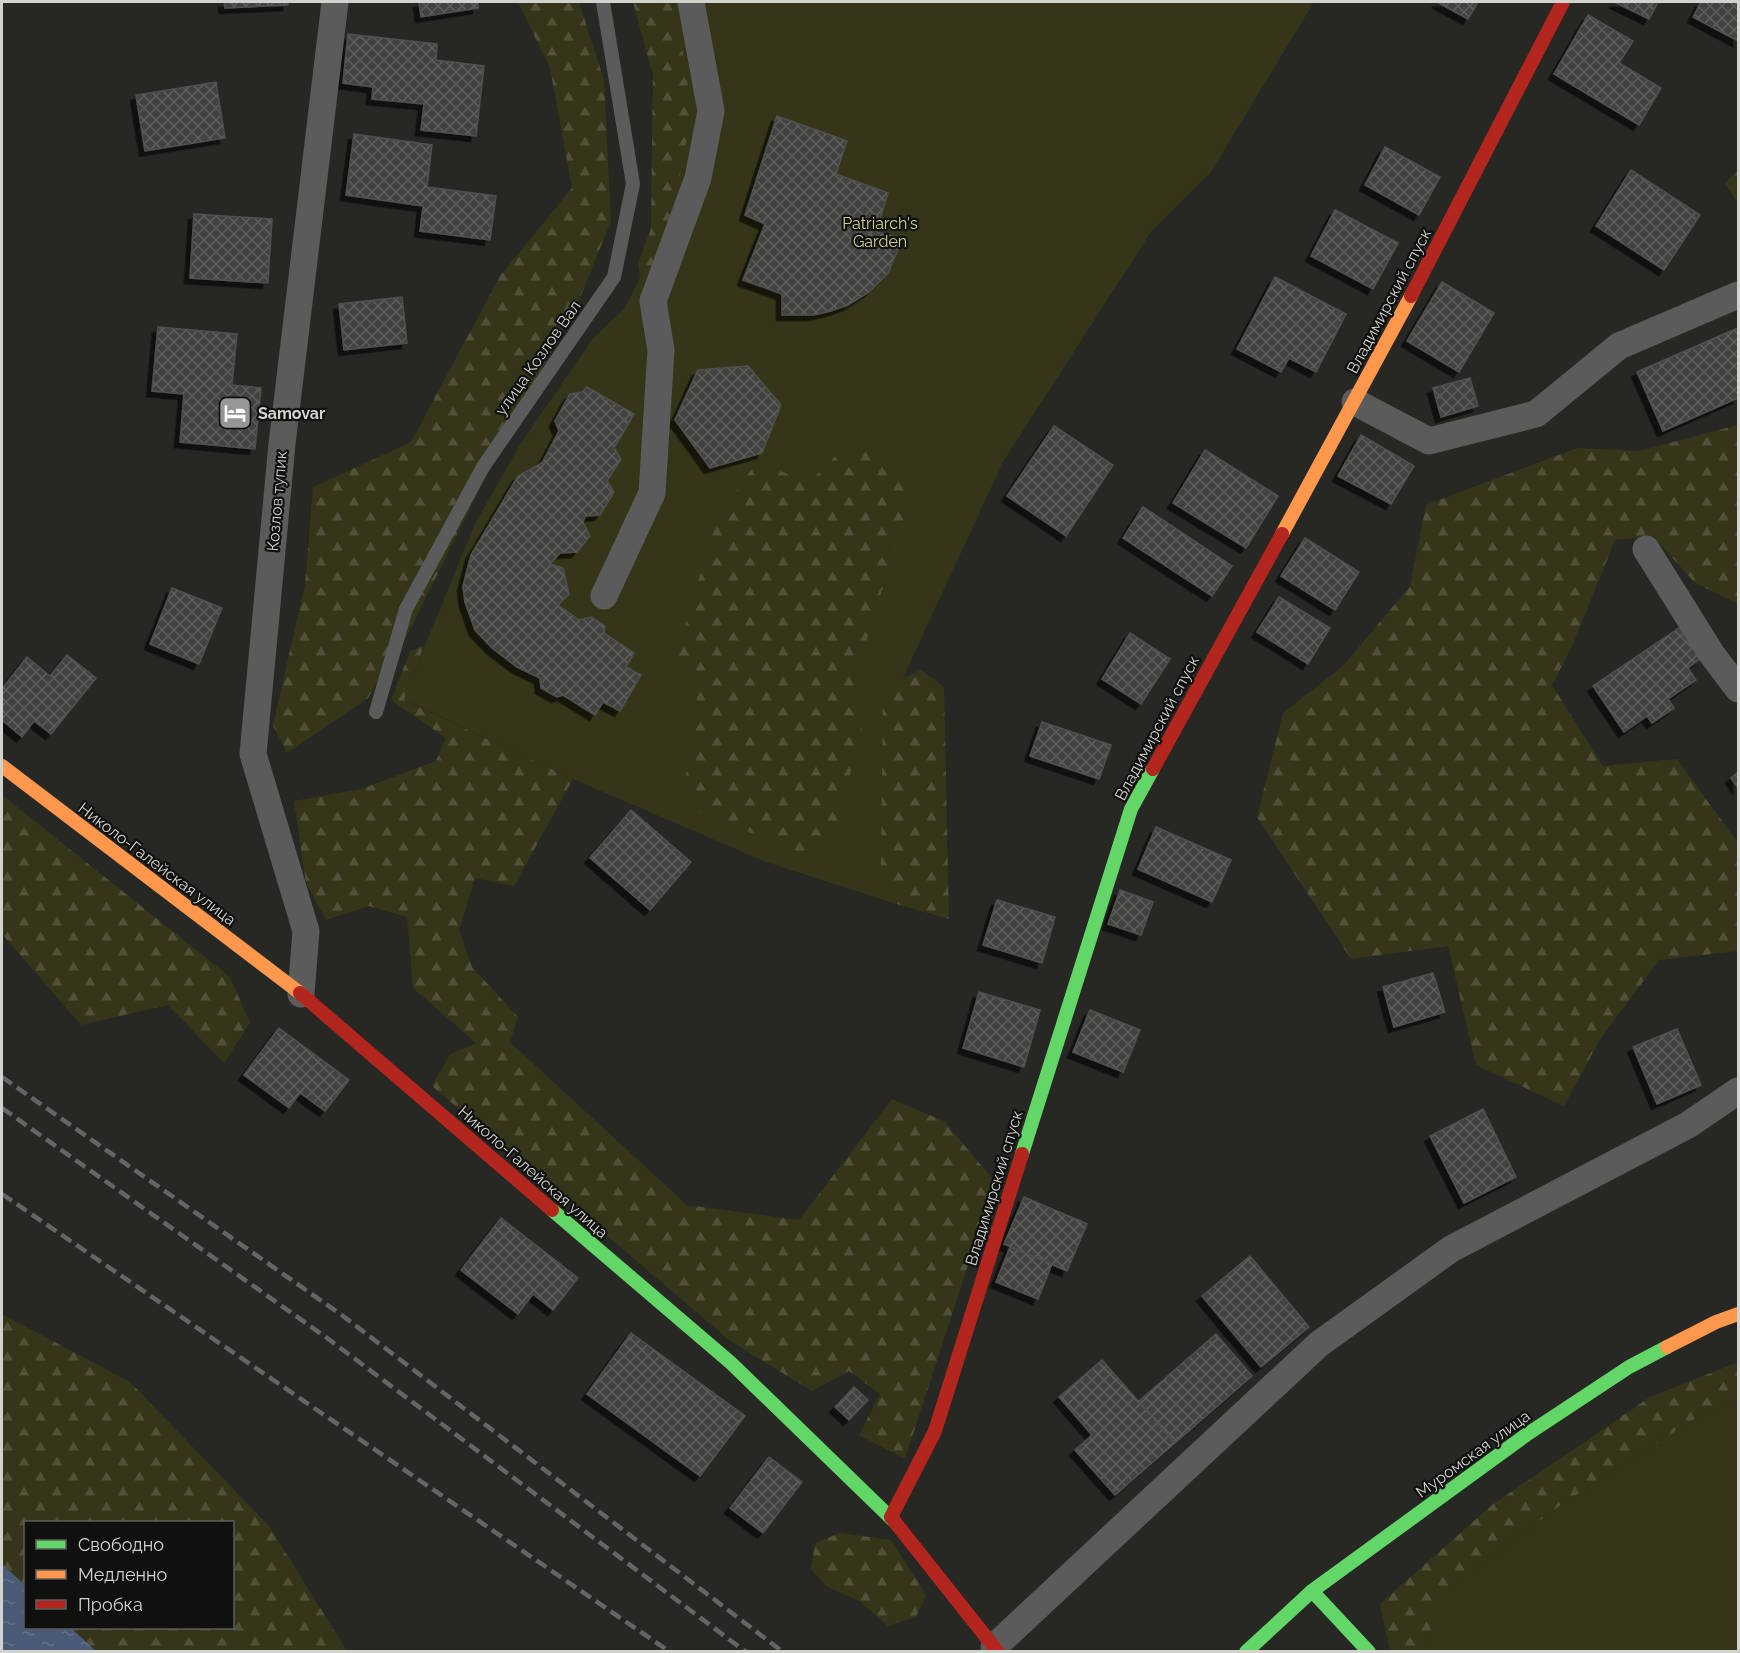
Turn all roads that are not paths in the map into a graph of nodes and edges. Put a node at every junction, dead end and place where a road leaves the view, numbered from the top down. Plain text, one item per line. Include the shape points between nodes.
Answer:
1 (335, 2) edge
2 (603, 2) edge
3 (691, 2) edge
4 (1563, 2) edge
5 (1738, 295) edge
6 (1354, 402) junction
7 (1646, 549) dead end
8 (604, 596) dead end
9 (1738, 689) edge
10 (376, 712) dead end
11 (2, 766) edge
12 (301, 994) junction
13 (1738, 1091) edge
14 (1738, 1314) edge
15 (891, 1518) junction
16 (1312, 1592) junction
17 (994, 1650) edge
18 (1246, 1652) edge
19 (1369, 1652) edge

1 - 12 street, Козлов тупик via 282,444 253,754 306,932
2 - 10 lane, улица Козлов Вал via 633,184 614,278 483,467 406,609
3 - 8 street via 711,111 698,178 652,301 661,350 652,493
4 - 6 street, Владимирский спуск
5 - 6 street via 1619,346 1536,414 1429,441
6 - 15 street, Владимирский спуск via 1131,809 935,1431
7 - 9 street
11 - 12 street, Николо-Галейская улица
12 - 15 street, Николо-Галейская улица via 731,1363
13 - 17 street via 1688,1125 1451,1249 1319,1344
14 - 16 street, Муромская улица via 1620,1373 1526,1436
15 - 17 street, Николо-Галейская улица
16 - 18 street, Муромская улица
16 - 19 street

